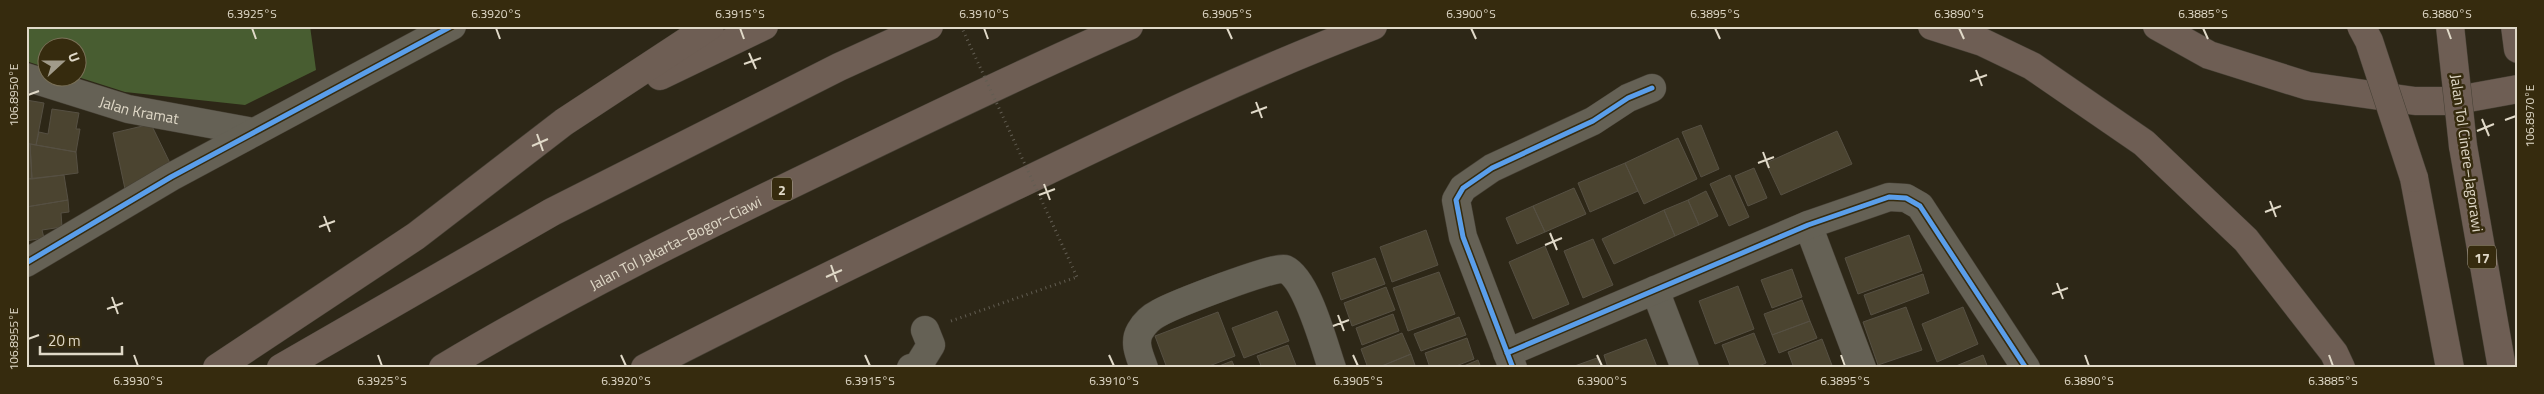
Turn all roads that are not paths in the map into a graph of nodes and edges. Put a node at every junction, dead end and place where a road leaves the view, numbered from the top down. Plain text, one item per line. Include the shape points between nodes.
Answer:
1 (452, 26) edge
2 (710, 26) edge
3 (764, 26) edge
4 (929, 26) edge
5 (1129, 26) edge
6 (1373, 26) edge
7 (1932, 26) edge
8 (2157, 26) edge
9 (2361, 26) edge
10 (2450, 26) edge
11 (2515, 26) edge
12 (2518, 49) edge
13 (26, 77) edge
14 (1652, 88) dead end
15 (2518, 89) edge
16 (564, 122) junction
17 (254, 132) junction
18 (1808, 225) junction
19 (26, 262) edge
20 (1654, 290) junction
21 (925, 330) road end
22 (1510, 360) edge
23 (217, 368) edge
24 (281, 368) edge
25 (443, 368) edge
26 (645, 368) edge
27 (910, 368) edge
28 (1144, 368) edge
29 (1332, 368) edge
30 (1685, 368) edge
31 (1862, 368) edge
32 (2026, 368) edge
33 (2341, 368) edge
34 (2450, 368) edge
35 (2502, 368) edge

1 - 17 street
2 - 16 highway
3 - 16 highway
4 - 24 highway via 839,67 552,212
5 - 25 highway, Jalan Tol Jakarta–Bogor–Ciawi / 2 via 1038,66 728,215 492,338
6 - 26 highway via 1308,50 1157,118 786,295
7 - 33 highway via 1982,42 2032,66 2144,143 2246,240 2334,353
8 - 15 highway via 2209,55 2308,86 2415,101 2452,101
9 - 34 highway, bridge via 2369,40 2414,178
10 - 35 highway, Jalan Tol Cinere–Jagorawi / 17, bridge via 2463,146
11 - 12 highway
13 - 17 street, Jalan Kramat via 128,109
14 - 22 street via 1628,98 1594,121 1492,168 1463,188 1456,200 1463,237
16 - 23 highway via 416,236
17 - 19 street
18 - 20 street
18 - 31 street
18 - 32 street via 1889,197 1906,198 1920,206
20 - 22 street
20 - 30 street
21 - 27 street via 932,346 918,366
28 - 29 street via 1136,347 1138,333 1153,317 1272,269 1284,269 1295,277 1304,291

